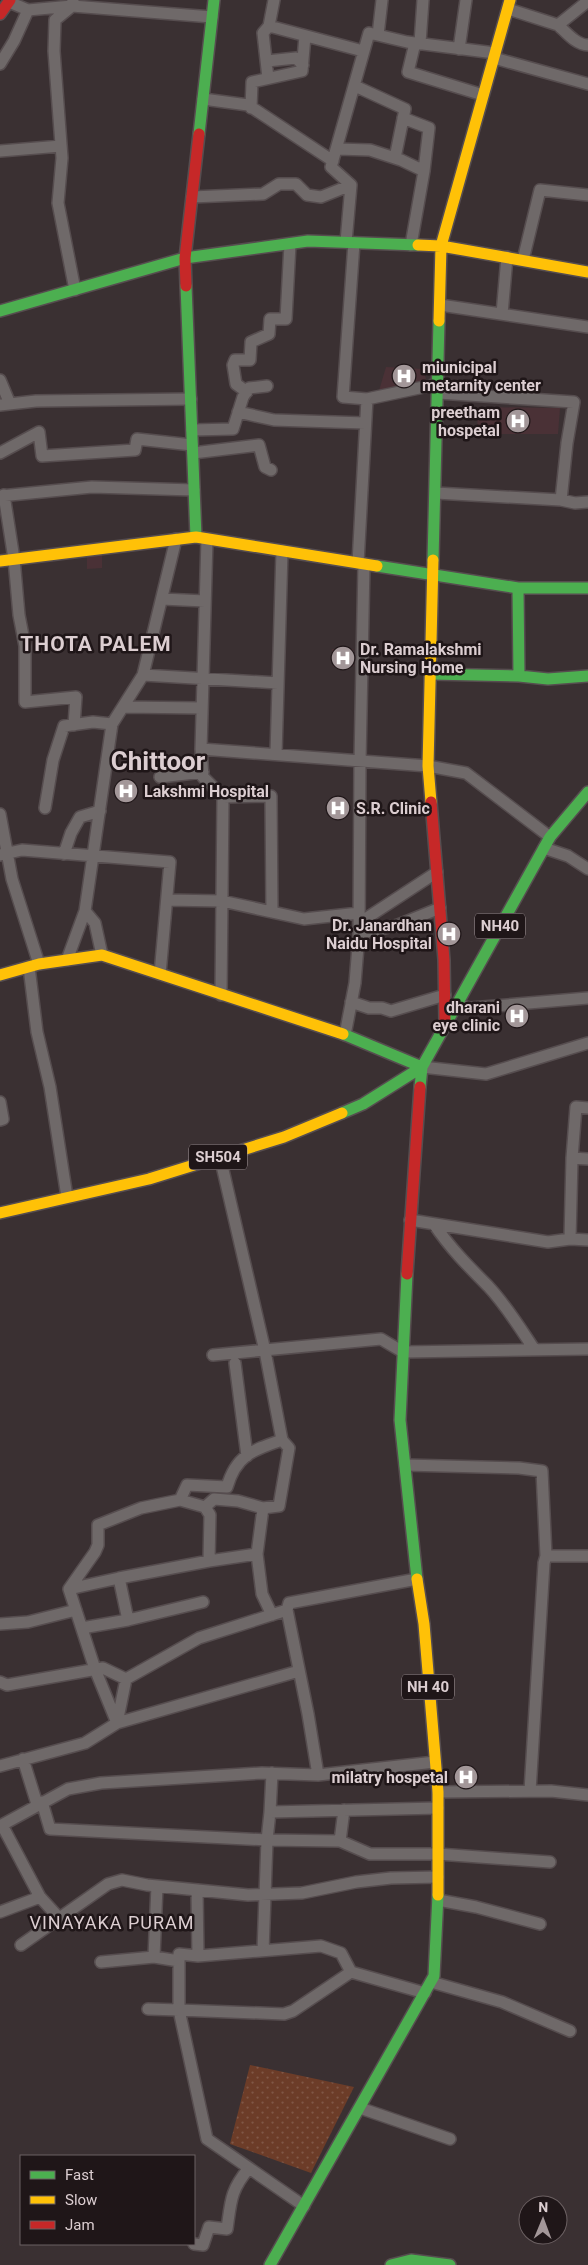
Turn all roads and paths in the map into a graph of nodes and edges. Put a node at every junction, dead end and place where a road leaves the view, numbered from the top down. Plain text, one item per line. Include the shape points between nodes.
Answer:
1 (214, 0) edge
2 (274, 0) edge
3 (382, 0) edge
4 (423, 0) edge
5 (466, 0) edge
6 (10, 1) edge
7 (588, 1) edge
8 (72, 3) edge
9 (509, 4) edge
10 (28, 10) junction
11 (0, 14) edge
12 (212, 17) junction
13 (558, 24) junction
14 (269, 26) junction
15 (378, 35) junction
16 (305, 36) junction
17 (418, 43) junction
18 (588, 45) edge
19 (458, 49) junction
20 (363, 51) junction
21 (494, 55) junction
22 (267, 61) junction
23 (0, 64) edge
24 (303, 65) junction
25 (268, 78) junction
26 (588, 84) edge
27 (355, 86) junction
28 (483, 94) junction
29 (203, 99) junction
30 (251, 108) junction
31 (403, 118) junction
32 (61, 146) junction
33 (337, 149) junction
34 (0, 152) edge
35 (395, 158) junction
36 (333, 161) junction
37 (424, 171) junction
38 (351, 185) junction
39 (588, 195) edge
40 (192, 197) junction
41 (350, 243) junction
42 (290, 244) junction
43 (411, 244) junction
44 (441, 246) junction
45 (186, 258) junction
46 (507, 258) junction
47 (523, 260) junction
48 (588, 272) edge
49 (75, 290) junction
50 (440, 305) junction
51 (0, 311) edge
52 (502, 314) junction
53 (588, 327) edge
54 (0, 380) edge
55 (267, 386) dead end
56 (438, 389) junction
57 (247, 392) junction
58 (191, 399) junction
59 (367, 399) junction
60 (5, 405) edge
61 (238, 412) junction
62 (366, 423) junction
63 (192, 430) junction
64 (192, 449) junction
65 (0, 453) edge
66 (271, 470) dead end
67 (194, 490) junction
68 (436, 493) junction
69 (2, 495) edge
70 (561, 500) junction
71 (588, 502) edge
72 (202, 538) junction
73 (176, 539) junction
74 (282, 551) junction
75 (14, 559) junction
76 (0, 561) edge
77 (361, 564) junction
78 (434, 575) junction
79 (518, 588) junction
80 (588, 588) edge
81 (162, 599) junction
82 (205, 601) junction
83 (431, 674) junction
84 (143, 675) junction
85 (519, 676) junction
86 (588, 676) edge
87 (203, 677) junction
88 (278, 683) junction
89 (123, 707) junction
90 (202, 708) junction
91 (74, 724) junction
92 (112, 724) junction
93 (201, 749) junction
94 (276, 754) junction
95 (360, 761) junction
96 (428, 766) junction
97 (202, 772) junction
98 (160, 777) dead end
99 (588, 792) edge
100 (222, 797) junction
101 (45, 808) dead end
102 (100, 812) junction
103 (0, 814) edge
104 (550, 837) junction
105 (544, 848) junction
106 (4, 854) edge
107 (64, 854) junction
108 (93, 856) junction
109 (588, 869) edge
110 (437, 872) junction
111 (167, 900) junction
112 (222, 901) junction
113 (440, 908) junction
114 (85, 911) junction
115 (272, 912) junction
116 (359, 923) junction
117 (102, 955) junction
118 (67, 960) junction
119 (34, 966) junction
120 (160, 974) junction
121 (0, 975) edge
122 (221, 995) junction
123 (445, 995) junction
124 (588, 998) edge
125 (351, 1002) junction
126 (456, 1005) junction
127 (445, 1024) junction
128 (345, 1035) junction
129 (588, 1043) edge
130 (422, 1067) junction
131 (0, 1102) edge
132 (588, 1108) edge
133 (0, 1120) edge
134 (220, 1157) junction
135 (572, 1158) junction
136 (588, 1159) edge
137 (67, 1197) junction
138 (0, 1213) edge
139 (410, 1220) junction
140 (434, 1224) junction
141 (570, 1239) junction
142 (588, 1240) edge
143 (588, 1349) edge
144 (534, 1350) junction
145 (265, 1351) junction
146 (404, 1352) junction
147 (214, 1355) dead end
148 (235, 1363) dead end
149 (282, 1440) junction
150 (247, 1456) junction
151 (405, 1465) junction
152 (180, 1500) junction
153 (205, 1507) junction
154 (263, 1508) junction
155 (257, 1554) junction
156 (546, 1556) junction
157 (588, 1556) edge
158 (209, 1560) junction
159 (119, 1578) junction
160 (417, 1579) junction
161 (68, 1589) junction
162 (203, 1602) dead end
163 (76, 1610) junction
164 (287, 1610) junction
165 (272, 1614) junction
166 (128, 1620) junction
167 (0, 1624) edge
168 (82, 1628) junction
169 (95, 1669) junction
170 (299, 1671) junction
171 (126, 1679) junction
172 (0, 1682) edge
173 (116, 1723) junction
174 (22, 1760) junction
175 (435, 1762) junction
176 (0, 1766) edge
177 (272, 1773) junction
178 (318, 1775) junction
179 (530, 1791) junction
180 (438, 1792) junction
181 (588, 1795) edge
182 (40, 1803) junction
183 (438, 1808) junction
184 (344, 1810) junction
185 (270, 1812) junction
186 (1, 1825) edge
187 (267, 1840) junction
188 (340, 1841) junction
189 (438, 1854) junction
190 (550, 1862) dead end
191 (438, 1877) junction
192 (157, 1886) junction
193 (197, 1890) junction
194 (265, 1894) junction
195 (40, 1897) junction
196 (438, 1900) junction
197 (0, 1912) edge
198 (60, 1919) junction
199 (540, 1924) dead end
200 (21, 1945) dead end
201 (263, 1951) junction
202 (198, 1956) junction
203 (154, 1957) junction
204 (179, 1961) junction
205 (101, 1962) dead end
206 (351, 1972) junction
207 (431, 1982) junction
208 (425, 1993) junction
209 (148, 2009) dead end
210 (179, 2010) junction
211 (570, 2030) dead end
212 (360, 2108) junction
213 (450, 2139) dead end
214 (249, 2168) junction
215 (304, 2206) junction
216 (195, 2244) edge
217 (275, 2263) edge
218 (391, 2265) edge
219 (450, 2265) edge

1 - 12 main road
2 - 14 street
3 - 15 street
4 - 17 street
5 - 19 street
6 - 10 street
6 - 11 main road
7 - 13 street
8 - 10 street
8 - 12 street
8 - 32 street via 55,20
9 - 13 street
9 - 21 main road
10 - 23 street
12 - 29 main road
13 - 18 street via 572,38
14 - 16 street
14 - 22 street via 263,33
15 - 17 street
15 - 20 street via 369,33
16 - 20 street
16 - 24 street
17 - 19 street
17 - 28 street via 408,72
19 - 21 street
20 - 27 street
21 - 26 street
21 - 28 main road
22 - 24 street via 296,58
22 - 25 street
24 - 25 street via 302,71
25 - 30 street via 252,82
27 - 31 street via 405,108
27 - 33 street
28 - 44 main road
29 - 30 street
29 - 40 main road
30 - 36 street
31 - 35 street
31 - 37 street via 429,128
32 - 34 street
32 - 49 street via 58,203
33 - 35 street via 370,150
33 - 36 street
35 - 37 street
36 - 38 street via 331,168
37 - 43 street
38 - 40 street via 321,197 307,195 296,184 279,184 264,194
38 - 41 street
39 - 47 street via 540,190
40 - 45 main road
41 - 42 main road via 308,241
41 - 43 main road
41 - 59 street via 343,397
42 - 45 main road
42 - 57 street via 286,319 270,319 269,334 250,342 250,360 235,360 233,365 236,384
43 - 44 main road
44 - 46 main road
44 - 50 main road
45 - 49 main road
45 - 58 main road
46 - 47 main road
46 - 52 street
47 - 48 main road
49 - 51 main road
50 - 52 street
50 - 56 main road
52 - 53 street
54 - 60 street
55 - 57 street via 249,388
56 - 59 street
56 - 68 main road
56 - 70 street via 574,402
57 - 61 street
58 - 60 street via 36,401
58 - 63 main road
59 - 62 street
61 - 62 street via 274,420
61 - 63 street via 233,429
62 - 77 street
63 - 64 main road
64 - 65 street via 137,439 135,450 42,456 39,432
64 - 66 street via 259,445 265,467
64 - 67 main road
67 - 69 street via 92,487
67 - 72 main road
68 - 70 street
68 - 78 main road
69 - 75 street
70 - 71 street
72 - 73 main road
72 - 74 main road
72 - 82 street
73 - 75 main road
73 - 81 street
74 - 77 main road
74 - 88 street
75 - 76 main road
75 - 91 street via 25,646 25,702 76,697
77 - 78 main road
77 - 95 street
78 - 79 main road
78 - 83 main road
79 - 80 main road
79 - 85 main road
81 - 82 street
81 - 84 street
82 - 87 street
83 - 85 main road
83 - 96 main road
84 - 87 street
84 - 89 street
85 - 86 main road via 548,679
87 - 88 street
87 - 90 street
88 - 94 street
89 - 90 street
89 - 92 street
90 - 93 street
91 - 92 street
91 - 101 street via 64,726 53,760
92 - 102 street
93 - 94 street
93 - 97 street
94 - 95 street
95 - 96 street
95 - 116 street
96 - 104 street via 466,773
96 - 110 main road
97 - 98 street
97 - 100 street
99 - 104 main road, NH40
100 - 112 street
100 - 115 street via 271,796
102 - 107 street via 80,817
102 - 108 street
103 - 106 street
104 - 105 main road, NH40
105 - 109 street via 568,856
105 - 126 main road, NH40
106 - 107 street via 22,850
106 - 119 street
107 - 108 street
108 - 111 street via 170,862
108 - 114 street
110 - 113 main road
110 - 116 street
111 - 112 street
111 - 120 street
112 - 115 street
112 - 122 street
113 - 116 street via 398,925
113 - 123 main road
114 - 117 street via 95,922
114 - 118 street
115 - 116 street via 304,919
116 - 125 street
117 - 118 main road
117 - 120 main road
118 - 119 main road
119 - 121 main road
119 - 137 street via 37,1032 50,1087
120 - 122 main road
122 - 128 main road
123 - 125 street via 391,1011
123 - 127 main road
124 - 126 street via 471,1008
125 - 128 street
126 - 127 main road, NH40
127 - 130 main road, NH40
128 - 130 main road
129 - 130 street via 486,1074
130 - 134 main road, SH504 via 363,1104 284,1137
130 - 139 main road, NH 40
131 - 133 street via 4,1119
132 - 135 street via 576,1107
134 - 137 main road, SH504 via 149,1179
134 - 145 street
135 - 136 street
135 - 141 street
137 - 138 main road, SH504
139 - 140 street
139 - 146 main road, NH 40
140 - 141 street via 548,1242
140 - 144 street via 448,1245 508,1311
141 - 142 street
143 - 144 street
144 - 146 street
145 - 146 street via 381,1339
145 - 147 street
145 - 149 street
146 - 151 main road, NH 40 via 400,1420
148 - 150 street
149 - 150 street via 254,1450
149 - 154 street via 289,1448 279,1506
150 - 152 street via 232,1469 227,1487 187,1485
151 - 156 street via 542,1471
151 - 160 main road, NH 40
152 - 153 street
152 - 161 street via 141,1508 98,1525 95,1552
153 - 154 street via 214,1499
153 - 158 street via 210,1514
154 - 155 street
155 - 158 street
155 - 165 street via 262,1594
156 - 157 street
156 - 179 street
158 - 159 street
159 - 161 street
159 - 166 street
160 - 164 street via 289,1603
160 - 175 main road, NH 40 via 424,1624
161 - 163 street
162 - 166 street
163 - 167 street via 28,1622
163 - 168 street
164 - 165 street
164 - 170 street
165 - 171 street via 199,1638
166 - 168 street
168 - 169 street
169 - 171 street via 103,1668
169 - 172 street via 7,1685
169 - 173 street
170 - 173 street
170 - 178 street
171 - 173 street
173 - 174 street via 85,1743
174 - 176 street
174 - 182 street
175 - 178 street
175 - 180 main road, NH 40
177 - 178 street
177 - 182 street via 101,1783 68,1789
177 - 185 street
179 - 180 street
179 - 181 street
180 - 183 main road, NH 40
182 - 186 street
182 - 187 street via 50,1828
183 - 184 street
183 - 189 main road, NH 40
184 - 185 street
184 - 188 street
185 - 187 street
186 - 195 street
187 - 188 street
187 - 194 street
188 - 189 street via 370,1854
189 - 190 street
189 - 191 main road, NH 40
191 - 194 street via 356,1882 302,1894
191 - 196 main road, NH 40
192 - 193 street
192 - 198 street via 122,1880 108,1884
192 - 203 street
193 - 194 street
193 - 202 street
194 - 201 street
195 - 197 street
195 - 198 street
196 - 199 street
196 - 207 main road, NH 40
198 - 200 street
201 - 202 street
201 - 206 street via 321,1946 341,1953
202 - 204 street via 179,1954
203 - 204 street
203 - 205 street
204 - 210 street
206 - 208 street
206 - 210 street via 294,2011 284,2014
207 - 208 main road, NH 40
207 - 211 street via 502,2002
208 - 212 main road, NH 40
209 - 210 street
210 - 214 street via 207,2139
212 - 213 street
212 - 215 main road, NH 40
214 - 215 street
214 - 216 street via 236,2184 227,2229 209,2227 203,2245
215 - 217 main road, NH 40
218 - 219 main road via 411,2260

